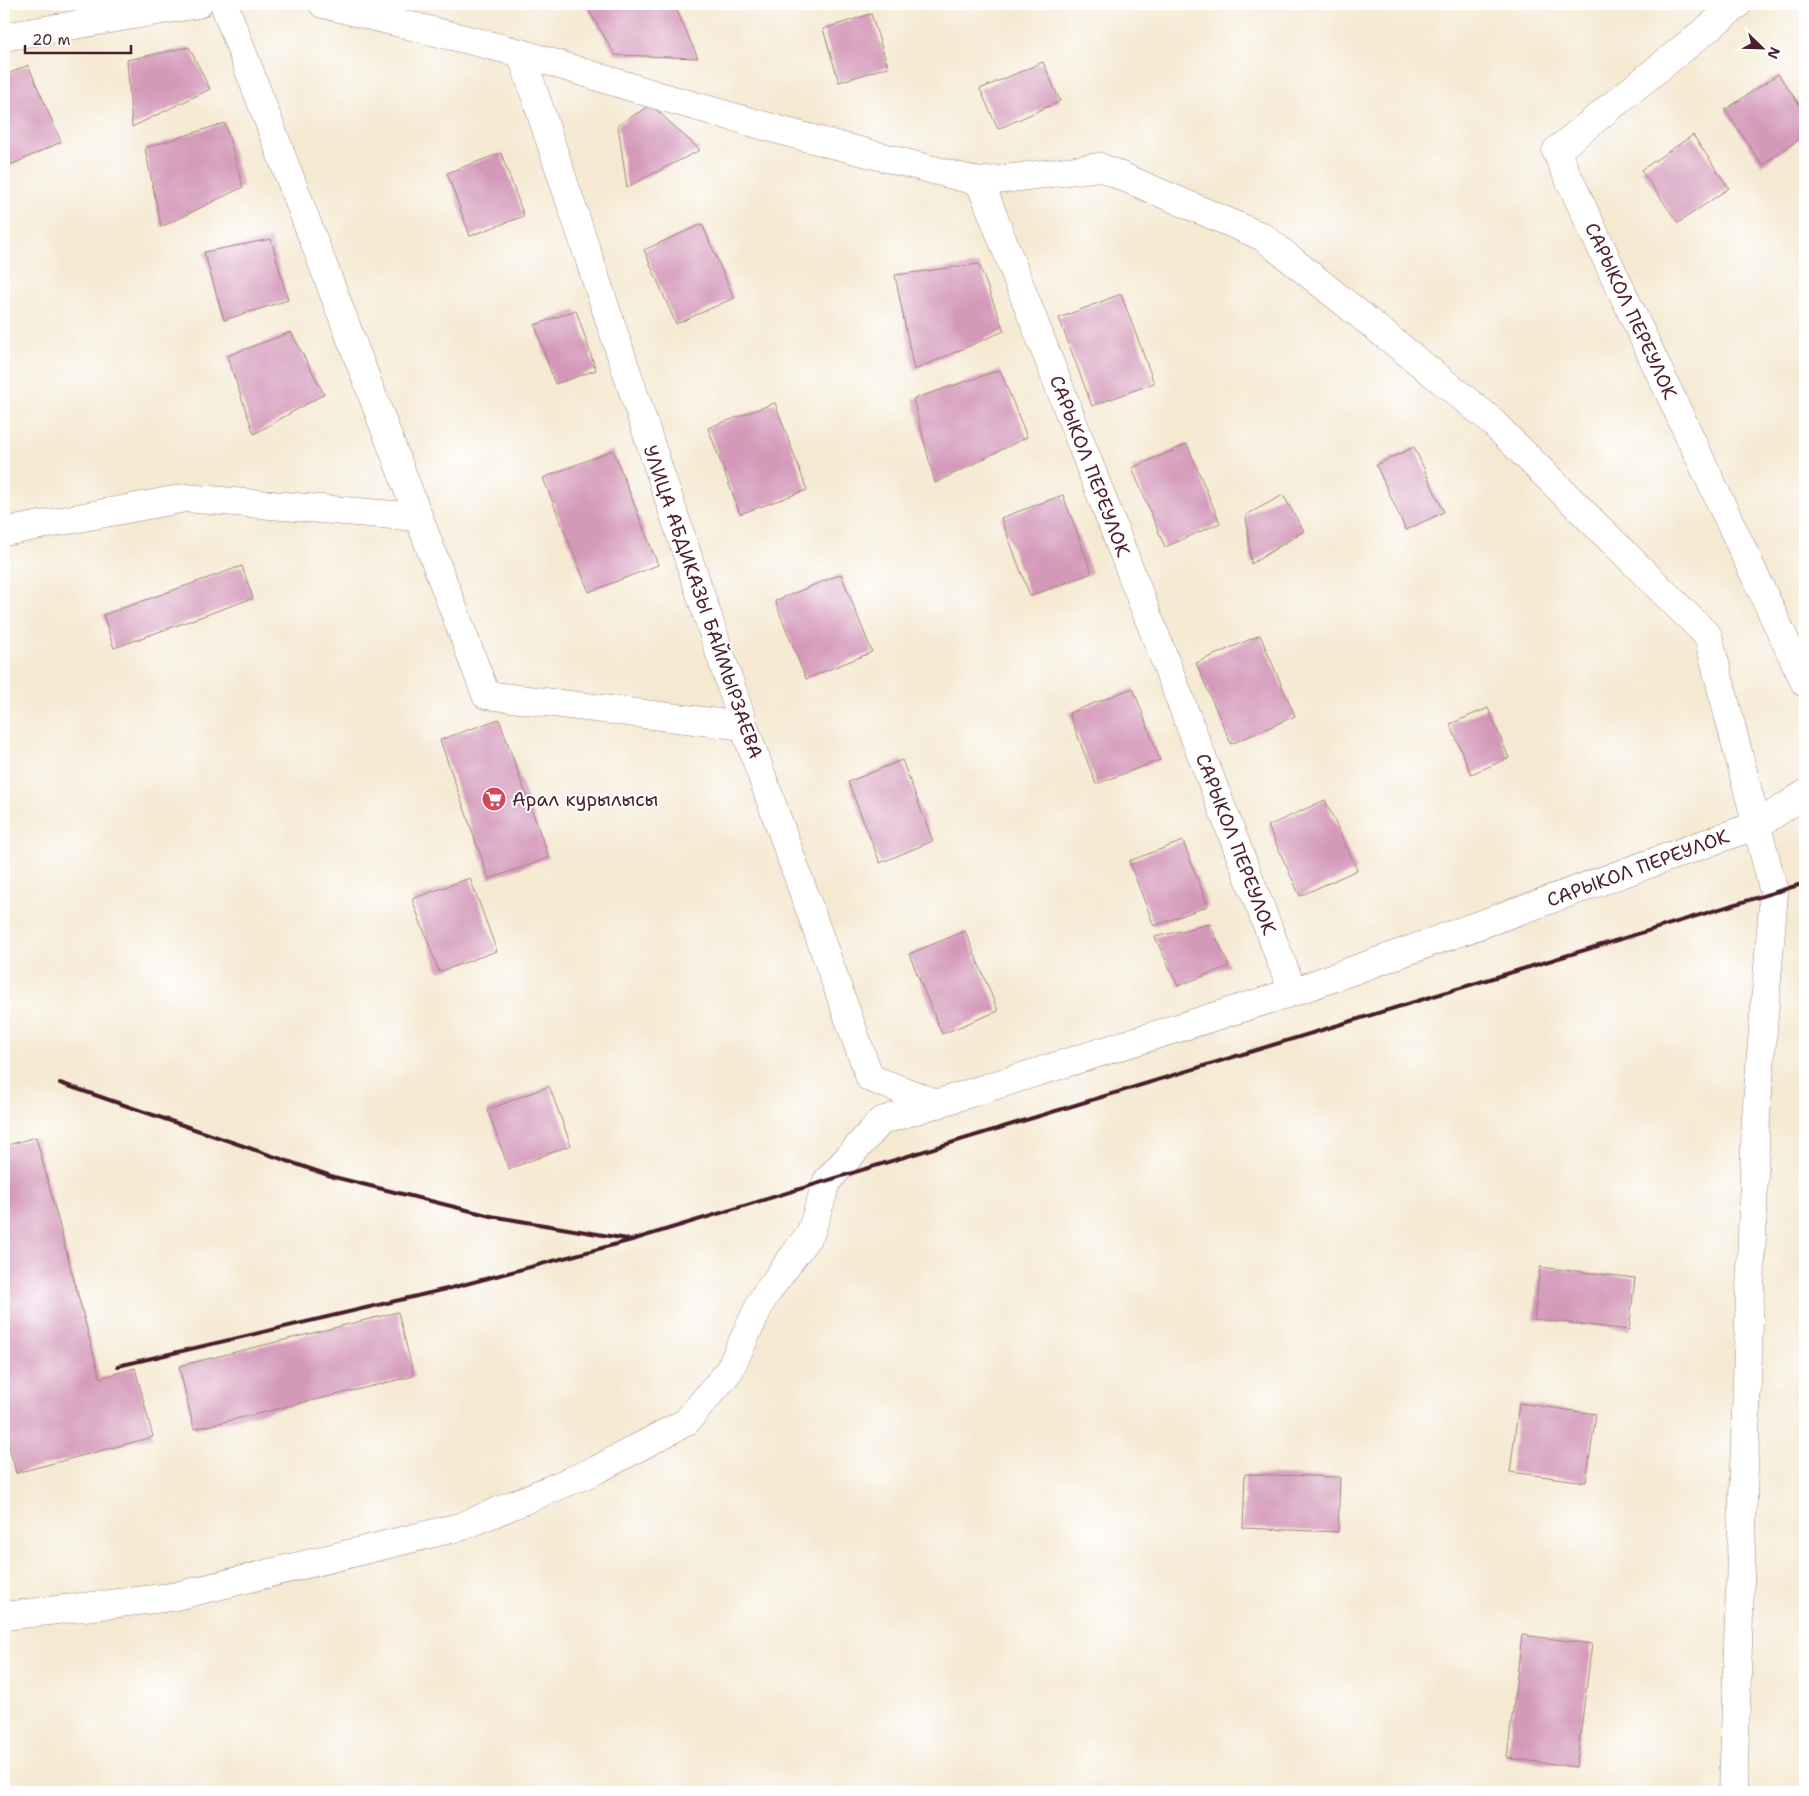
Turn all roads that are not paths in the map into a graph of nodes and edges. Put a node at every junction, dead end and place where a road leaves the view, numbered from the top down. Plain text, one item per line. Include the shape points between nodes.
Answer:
1 (198, 4) edge
2 (224, 4) edge
3 (323, 4) edge
4 (1738, 4) edge
5 (4, 37) edge
6 (521, 54) junction
7 (980, 182) junction
8 (418, 517) junction
9 (4, 532) edge
10 (1805, 683) edge
11 (744, 726) junction
12 (1805, 794) edge
13 (1757, 825) junction
14 (1293, 992) junction
15 (938, 1104) junction
16 (4, 1616) edge
17 (1733, 1792) edge

1 - 5 street
2 - 8 street
3 - 6 street
4 - 10 street, САРЫКОЛ ПЕРЕУЛОК via 1556,151
6 - 7 street via 797,136
6 - 11 street, УЛИЦА АБДИКАЗЫ БАЙМЫРЗАЕВА
7 - 13 street via 1100,168 1263,237 1486,416 1708,636
7 - 14 street, САРЫКОЛ ПЕРЕУЛОК
8 - 9 street via 185,498
8 - 11 street via 486,695
11 - 15 street, УЛИЦА АБДИКАЗЫ БАЙМЫРЗАЕВА via 870,1078
12 - 13 street, САРЫКОЛ ПЕРЕУЛОК
13 - 14 street, САРЫКОЛ ПЕРЕУЛОК
13 - 17 street via 1774,892 1756,1117
14 - 15 street
15 - 16 street via 881,1121 826,1181 811,1232 763,1298 729,1371 686,1422 596,1470 463,1526 172,1596

